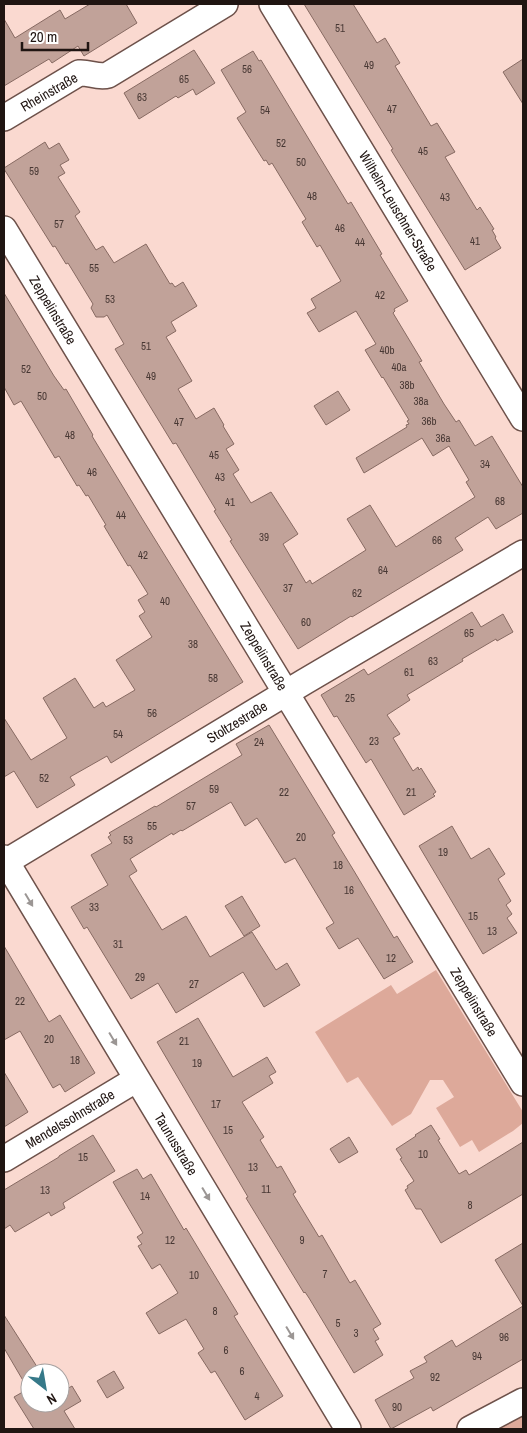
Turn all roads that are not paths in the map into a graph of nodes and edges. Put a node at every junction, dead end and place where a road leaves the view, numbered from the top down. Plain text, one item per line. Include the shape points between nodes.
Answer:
1 (225, 4) edge
2 (272, 4) edge
3 (4, 118) edge
4 (4, 229) edge
5 (523, 418) edge
6 (523, 553) edge
7 (286, 693) junction
8 (4, 861) edge
9 (137, 1079) junction
10 (523, 1083) edge
11 (4, 1159) edge
12 (523, 1401) edge
13 (348, 1429) edge
14 (470, 1429) edge

1 - 3 street, Rheinstraße via 108,75 79,73
2 - 5 street, Wilhelm-Leuschner-Straße
4 - 7 street, Zeppelinstraße
6 - 7 street, Stoltzestraße
7 - 8 street, Stoltzestraße
7 - 10 street, Zeppelinstraße
8 -> 9 street, Taunusstraße
9 - 11 street, Mendelssohnstraße
9 -> 13 street, Taunusstraße
12 - 14 street

